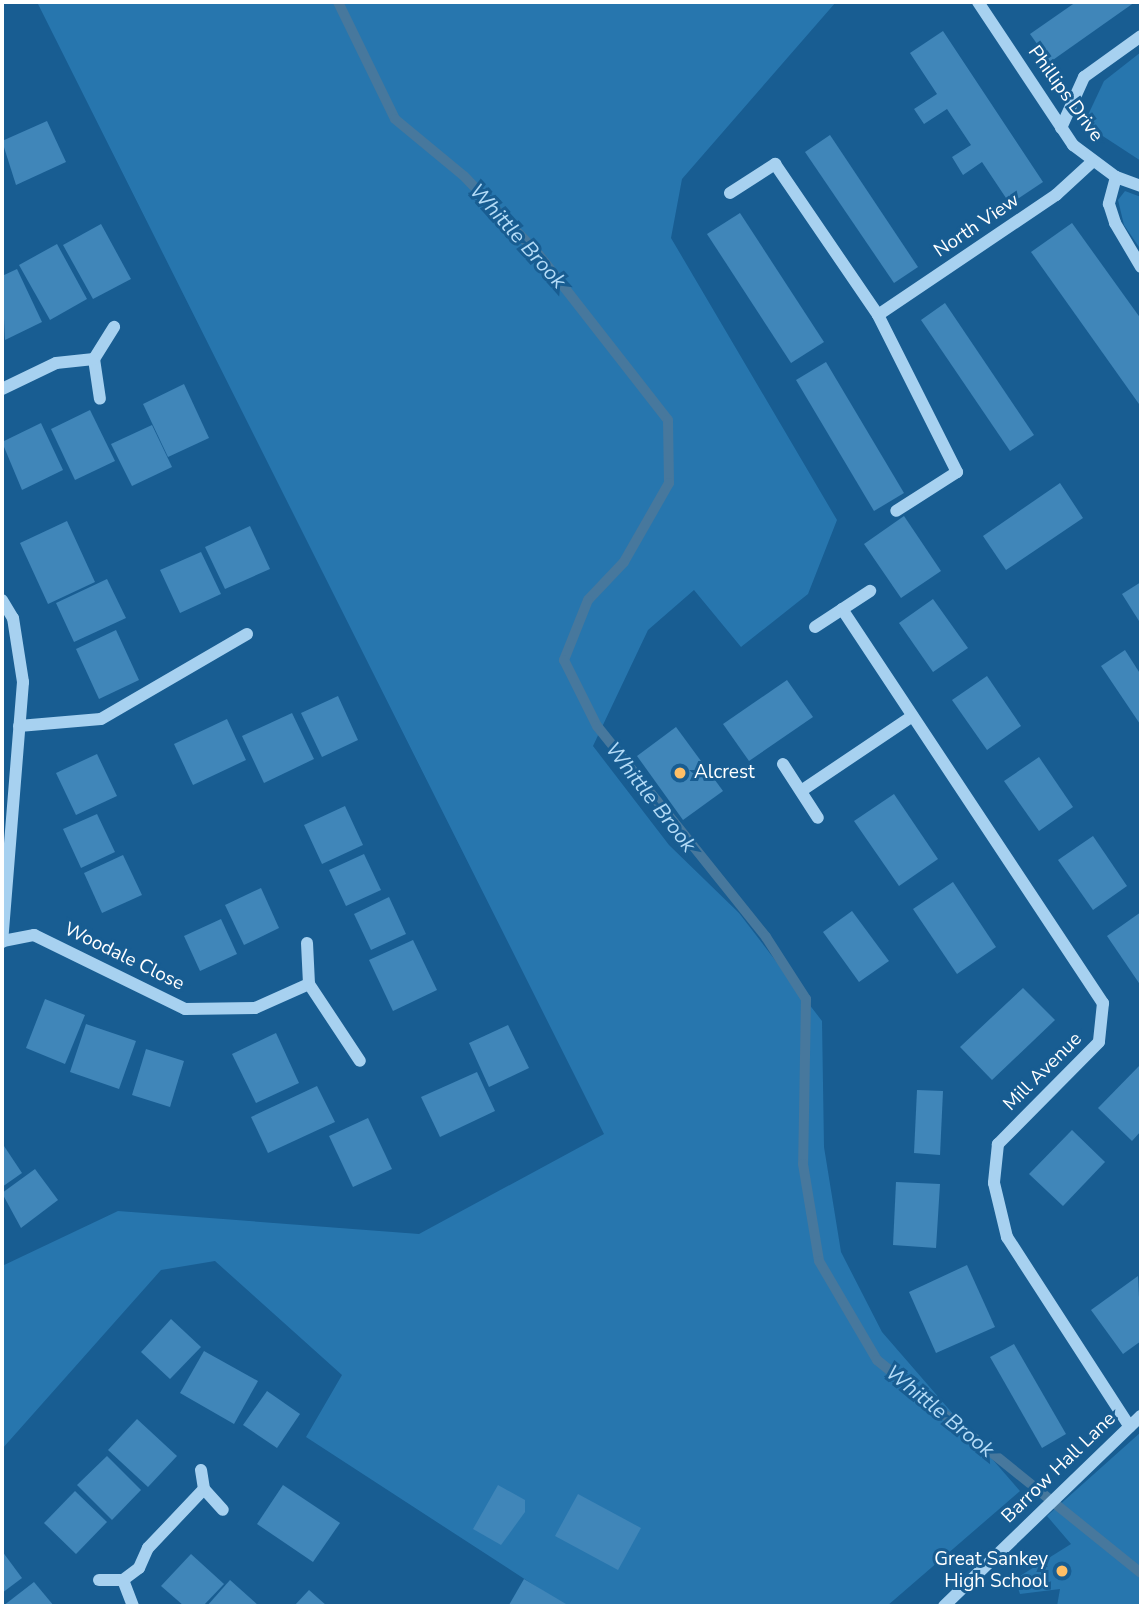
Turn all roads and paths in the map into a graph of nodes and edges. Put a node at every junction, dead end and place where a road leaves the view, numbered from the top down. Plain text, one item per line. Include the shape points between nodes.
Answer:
1 (978, 2) edge
2 (1141, 36) edge
3 (1061, 128) junction
4 (1092, 162) junction
5 (1116, 177) junction
6 (1141, 186) edge
7 (730, 193) dead end
8 (1141, 267) edge
9 (878, 315) junction
10 (114, 327) dead end
11 (94, 359) junction
12 (2, 389) edge
13 (100, 399) dead end
14 (896, 511) dead end
15 (870, 591) dead end
16 (2, 600) edge
17 (842, 609) junction
18 (815, 627) dead end
19 (247, 634) dead end
20 (911, 717) junction
21 (19, 726) junction
22 (783, 764) dead end
23 (801, 791) junction
24 (818, 818) dead end
25 (2, 941) edge
26 (307, 943) dead end
27 (309, 984) junction
28 (360, 1061) dead end
29 (1141, 1416) edge
30 (1130, 1427) junction
31 (201, 1470) dead end
32 (204, 1489) junction
33 (223, 1510) dead end
34 (99, 1580) dead end
35 (124, 1580) junction
36 (133, 1606) edge
37 (944, 1606) edge

1 - 3 street, Phillips Drive
2 - 3 street via 1084,78
3 - 4 street, Phillips Drive
4 - 5 street, Phillips Drive
4 - 9 street, North View via 1056,195
5 - 6 street, Phillips Drive
5 - 8 street via 1110,204 1115,223
7 - 9 street via 775,164
9 - 14 street via 957,472
10 - 11 street
11 - 12 street via 56,363
11 - 13 street
15 - 17 street
16 - 21 street, Woodale Close via 13,618 23,682
17 - 18 street
17 - 20 street, Mill Avenue
19 - 21 street via 101,719
20 - 23 street
20 - 30 street, Mill Avenue via 1103,1003 1099,1042 998,1144 994,1183 1007,1237
21 - 25 street, Woodale Close
22 - 23 street
23 - 24 street
25 - 27 street, Woodale Close via 34,935 185,1009 255,1008
26 - 27 street
27 - 28 street
29 - 30 street, Barrow Hall Lane
30 - 37 street, Barrow Hall Lane
31 - 32 street
32 - 33 street
32 - 35 street
34 - 35 street
35 - 36 street

